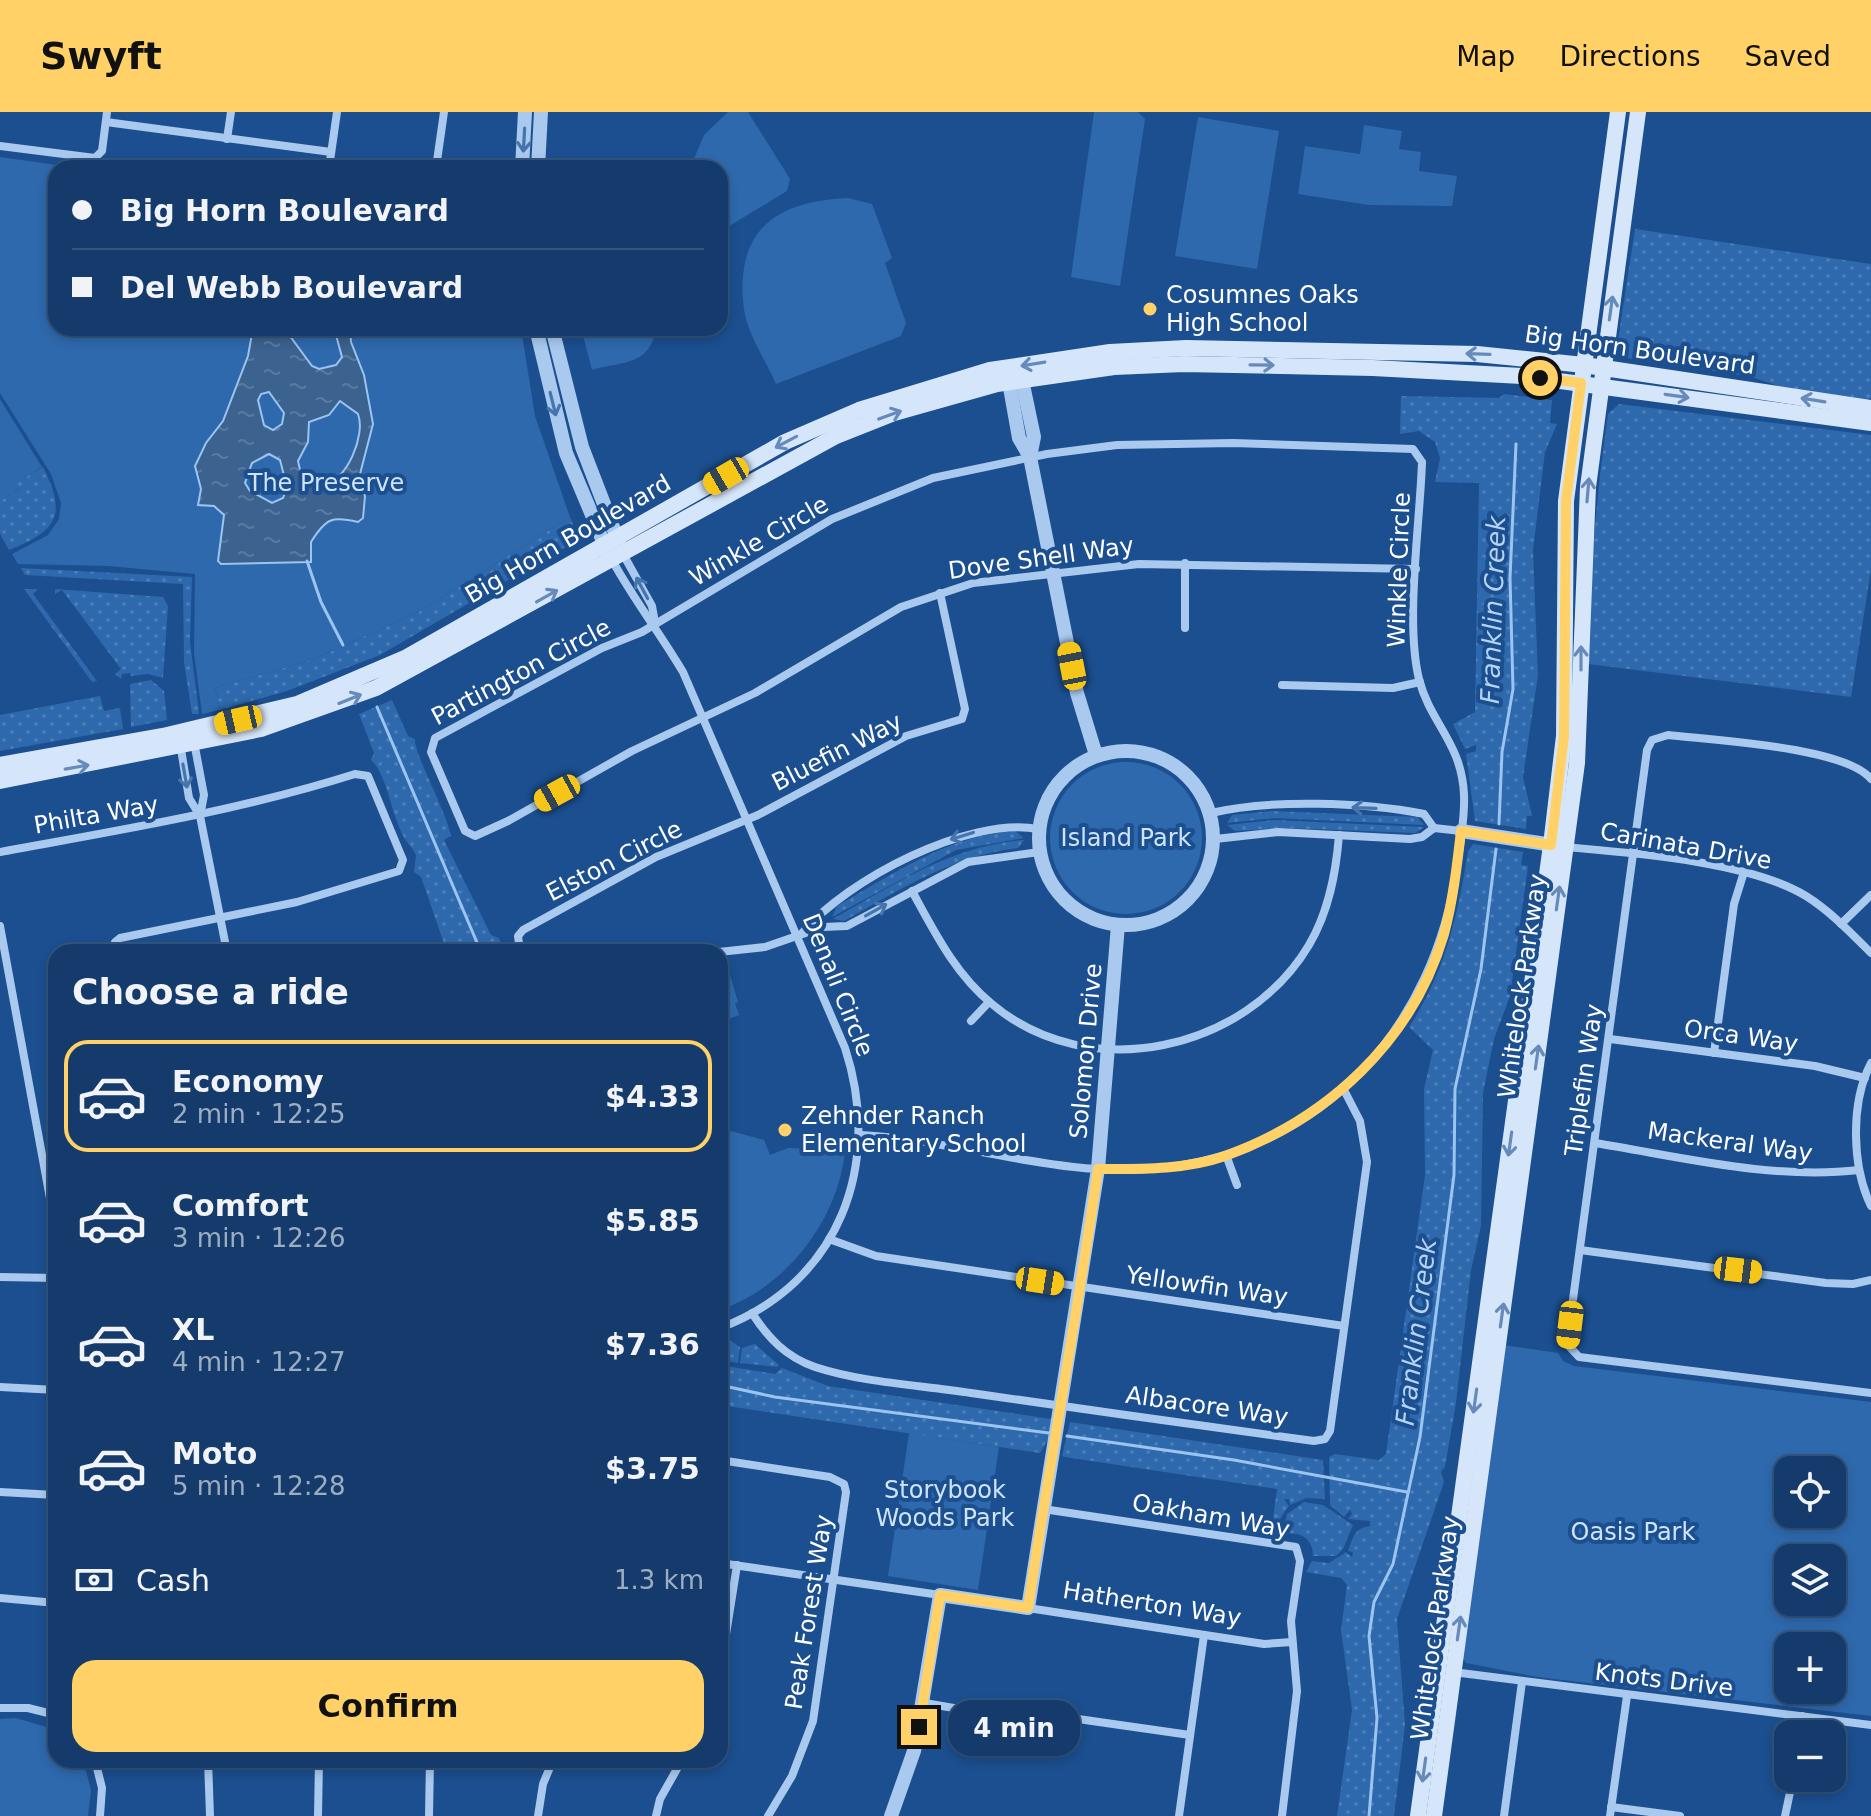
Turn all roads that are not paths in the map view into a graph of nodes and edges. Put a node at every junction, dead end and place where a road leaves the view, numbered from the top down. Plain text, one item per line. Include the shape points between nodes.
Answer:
1 (231, 112) edge
2 (337, 112) edge
3 (444, 112) edge
4 (525, 112) edge
5 (541, 112) edge
6 (1618, 112) edge
7 (1638, 112) edge
8 (107, 117) edge
9 (227, 139) junction
10 (0, 146) edge
11 (331, 152) junction
12 (330, 160) edge
13 (437, 160) edge
14 (522, 160) edge
15 (538, 160) edge
16 (538, 336) edge
17 (554, 336) edge
18 (1584, 365) junction
19 (1603, 367) junction
20 (1016, 381) junction
21 (1581, 383) junction
22 (1600, 386) junction
23 (1871, 408) edge
24 (1871, 423) edge
25 (1030, 457) junction
26 (614, 550) junction
27 (1185, 563) junction
28 (1416, 569) junction
29 (1054, 575) junction
30 (940, 593) junction
31 (655, 624) junction
32 (1185, 628) dead end
33 (1420, 682) junction
34 (1282, 685) dead end
35 (704, 719) junction
36 (186, 739) junction
37 (1096, 755) junction
38 (0, 765) edge
39 (1871, 779) edge
40 (0, 781) edge
41 (1211, 813) junction
42 (200, 816) junction
43 (747, 819) junction
44 (1434, 828) junction
45 (1038, 829) junction
46 (1461, 831) junction
47 (1339, 835) junction
48 (1215, 839) junction
49 (1558, 846) junction
50 (0, 852) edge
51 (1039, 852) junction
52 (1633, 854) junction
53 (1744, 872) junction
54 (912, 891) junction
55 (1871, 895) edge
56 (221, 920) junction
57 (1841, 924) junction
58 (1118, 925) junction
59 (0, 926) edge
60 (800, 934) junction
61 (115, 944) edge
62 (226, 944) edge
63 (519, 944) edge
64 (728, 951) edge
65 (1871, 953) edge
66 (3, 960) edge
67 (989, 1002) junction
68 (971, 1021) dead end
69 (1610, 1039) junction
70 (1108, 1049) junction
71 (1714, 1053) junction
72 (1871, 1063) edge
73 (1865, 1078) junction
74 (1344, 1090) junction
75 (861, 1135) junction
76 (1595, 1143) junction
77 (1226, 1155) junction
78 (1098, 1169) junction
79 (1859, 1170) junction
80 (1237, 1185) dead end
81 (48, 1190) edge
82 (1871, 1206) edge
83 (829, 1239) junction
84 (1580, 1250) junction
85 (0, 1277) edge
86 (48, 1278) edge
87 (1871, 1280) edge
88 (1080, 1287) junction
89 (752, 1313) junction
90 (728, 1324) edge
91 (1344, 1326) junction
92 (0, 1387) edge
93 (48, 1390) edge
94 (1871, 1393) edge
95 (1063, 1407) junction
96 (728, 1461) edge
97 (0, 1492) edge
98 (48, 1495) edge
99 (1043, 1509) junction
100 (728, 1564) edge
101 (737, 1565) junction
102 (836, 1579) junction
103 (940, 1595) junction
104 (0, 1598) edge
105 (48, 1602) edge
106 (1028, 1608) junction
107 (728, 1622) edge
108 (1204, 1635) junction
109 (1292, 1642) junction
110 (1453, 1672) junction
111 (1522, 1682) junction
112 (1627, 1696) junction
113 (925, 1703) junction
114 (0, 1708) edge
115 (48, 1713) edge
116 (1802, 1716) junction
117 (1801, 1720) edge
118 (1871, 1725) edge
119 (1190, 1735) junction
120 (97, 1768) edge
121 (208, 1768) edge
122 (319, 1768) edge
123 (430, 1768) edge
124 (550, 1768) edge
125 (677, 1768) edge
126 (1790, 1792) edge
127 (1611, 1811) edge
128 (896, 1814) edge
129 (100, 1816) edge
130 (210, 1816) edge
131 (318, 1816) edge
132 (429, 1816) edge
133 (538, 1816) edge
134 (656, 1816) edge
135 (768, 1816) edge
136 (1179, 1816) edge
137 (1282, 1816) edge
138 (1418, 1816) edge
139 (1434, 1816) edge
140 (1504, 1816) edge
141 (1680, 1816) edge
142 (1785, 1816) edge

1 - 9 street
2 - 11 street
3 - 13 street
4 -> 14 street
5 - 15 street
6 - 18 main road, Whitelock Parkway
19 -> 7 main road, Whitelock Parkway
8 - 9 street
8 - 10 street via 102,151 95,158
9 - 11 street
11 - 12 street
16 -> 26 street via 566,453
17 - 26 street
18 - 19 main road, Big Horn Boulevard
18 - 21 main road, Whitelock Parkway
18 -> 26 main road, Big Horn Boulevard via 1497,355 1186,348 1110,352 990,370 829,420
19 - 22 main road, Whitelock Parkway
23 -> 19 main road, Big Horn Boulevard
20 -> 21 main road, Big Horn Boulevard via 1114,367 1184,364 1417,369
20 - 25 street via 1019,438
26 -> 20 main road, Big Horn Boulevard via 836,436 930,402
21 - 22 main road, Big Horn Boulevard
21 - 49 main road, Whitelock Parkway via 1566,501
22 -> 24 main road, Big Horn Boulevard
49 -> 22 main road, Whitelock Parkway via 1577,763 1582,571
25 - 28 street, Winkle Circle via 1154,443 1413,449 1422,462
25 - 29 street
25 - 31 street, Winkle Circle via 943,475 865,504
26 - 31 street, Denali Circle via 642,614
26 - 36 main road, Big Horn Boulevard via 376,688 287,721
27 - 28 street, Dove Shell Way
27 - 29 street, Dove Shell Way via 1104,566
27 - 32 street
28 - 33 street, Winkle Circle
29 - 30 street, Dove Shell Way via 973,583
29 - 37 street via 1077,693
30 - 35 street, Dove Shell Way via 901,607
30 - 43 street, Bluefin Way via 965,709 962,719 906,736
31 - 35 street, Denali Circle
31 - 35 street, Partington Circle via 435,738 431,752 465,831 475,836 508,821 632,751
33 - 34 street via 1393,688
33 - 46 street, Winkle Circle via 1455,746 1464,796
35 - 43 street, Denali Circle
36 - 38 main road, Big Horn Boulevard
40 -> 36 main road, Big Horn Boulevard
36 -> 42 street via 189,798
36 - 42 street via 204,795
37 - 41 street via 1132,751 1169,762 1194,783
37 - 45 street via 1060,781 1044,806
39 - 52 street, Triplefin Way via 1864,770 1836,759 1659,735 1647,750
44 -> 41 street via 1424,814 1397,809 1279,805
41 - 48 street
42 - 50 street, Philta Way
42 - 56 street
42 - 56 street, Philta Way via 361,773 368,776 403,860 399,871
43 - 60 street, Denali Circle
43 - 63 street, Elston Circle via 656,857 523,930
44 - 46 street
44 - 47 street via 1410,839
45 - 51 street
45 -> 60 street via 980,830 940,843 831,903
46 - 49 street
46 - 74 street, Winkle Circle via 1452,902 1433,964 1399,1028
47 - 48 street via 1278,832
47 - 70 street via 1330,898 1310,944 1286,978 1219,1029 1174,1044
48 - 58 street via 1207,869 1185,903 1154,921
49 - 52 street, Carinata Drive
110 -> 49 main road, Whitelock Parkway
49 -> 138 main road, Whitelock Parkway
51 - 54 street via 968,862
51 - 58 street via 1065,902 1080,913
52 - 53 street, Carinata Drive
52 - 69 street, Triplefin Way
53 - 57 street, Carinata Drive via 1773,879 1807,897
53 - 71 street via 1734,904
60 -> 54 street via 847,926
54 - 67 street via 945,951
55 - 57 street
56 - 61 street via 120,938
56 - 62 street
57 - 65 street, Carinata Drive
58 - 70 street, Solomon Drive
59 - 66 street
60 - 64 street via 765,947
60 - 75 street, Denali Circle via 855,1078
66 - 81 street
67 - 68 street
67 - 70 street via 1036,1030
69 - 71 street, Orca Way
69 - 76 street, Triplefin Way
70 - 78 street, Solomon Drive
71 - 73 street, Orca Way
72 - 73 street
73 - 79 street via 1856,1147
74 - 77 street, Winkle Circle via 1281,1131
74 - 91 street, Albacore Way via 1360,1121 1367,1162
75 - 78 street, Winkle Circle
75 - 83 street, Denali Circle via 854,1183
76 - 79 street, Mackeral Way via 1770,1170
76 - 84 street, Triplefin Way
77 - 78 street, Winkle Circle via 1159,1169
77 - 80 street
78 - 88 street, Solomon Drive
79 - 82 street
83 - 88 street, Yellowfin Way via 876,1256
83 - 89 street, Denali Circle via 795,1282
84 - 87 street via 1826,1283
84 - 94 street, Triplefin Way via 1567,1344 1579,1357
85 - 86 street
88 - 91 street, Yellowfin Way
88 - 95 street, Solomon Drive
89 - 90 street, Denali Circle
89 - 95 street, Albacore Way via 787,1355 814,1367
91 - 95 street, Albacore Way via 1325,1439
92 - 93 street
95 - 99 street, Solomon Drive
96 - 102 street, Peak Forest Way via 830,1477 844,1484
97 - 98 street
99 - 106 street, Solomon Drive
99 - 109 street, Oakham Way via 1296,1547 1300,1561
100 - 101 street, Hatherton Way
101 - 102 street, Hatherton Way
101 - 107 street
102 - 103 street, Hatherton Way
102 - 135 street, Peak Forest Way via 809,1733
103 - 106 street, Hatherton Way
103 - 113 street
104 - 105 street
106 - 108 street, Hatherton Way
108 - 109 street, Hatherton Way via 1264,1644
108 - 119 street
109 - 137 street, Oakham Way via 1297,1691
110 - 111 street, Knots Drive
110 - 139 main road, Whitelock Parkway
111 - 112 street, Knots Drive
111 - 140 street
112 - 116 street, Knots Drive
112 - 127 street
113 - 119 street via 1005,1717 1064,1717
113 - 128 street
114 - 115 street
116 - 117 street
116 - 118 street, Knots Drive
119 - 136 street
120 - 129 street
121 - 130 street
122 - 131 street
123 - 132 street
124 - 133 street
125 - 134 street
126 - 142 street
127 - 141 street

